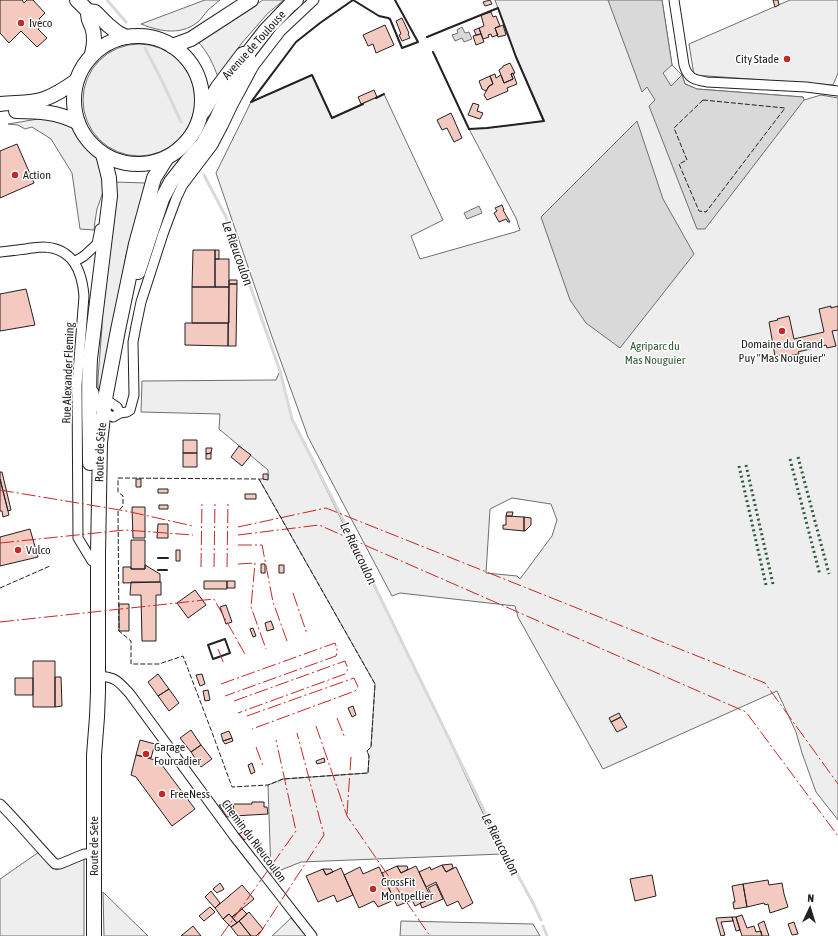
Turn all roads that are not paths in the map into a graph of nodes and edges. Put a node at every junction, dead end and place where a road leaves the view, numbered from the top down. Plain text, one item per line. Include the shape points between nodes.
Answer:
1 (77, 0) edge
2 (251, 0) edge
3 (296, 0) edge
4 (314, 0) edge
5 (674, 0) edge
6 (88, 11) junction
7 (126, 37) junction
8 (172, 46) junction
9 (248, 53) junction
10 (92, 54) junction
11 (76, 81) junction
12 (838, 91) edge
13 (0, 104) edge
14 (0, 113) edge
15 (202, 114) junction
16 (77, 122) junction
17 (103, 154) junction
18 (166, 159) junction
19 (107, 216) junction
20 (0, 252) edge
21 (74, 262) junction
22 (124, 300) junction
23 (89, 385) junction
24 (105, 406) junction
25 (120, 412) junction
26 (92, 561) junction
27 (98, 676) junction
28 (94, 755) junction
29 (0, 804) edge
30 (94, 854) junction
31 (94, 936) edge
32 (312, 936) edge

1 - 6 main road
2 - 8 main road via 191,38
3 - 9 main road, Avenue de Toulouse via 266,30
4 - 25 street via 281,31 254,66 213,145 182,186 141,302 133,342 134,395 130,410
5 - 12 street via 685,72 691,78 707,82
6 - 7 main road via 95,12
6 - 10 main road via 88,19 94,33
7 - 8 main road via 150,37
7 - 10 main road via 108,43
8 - 15 main road via 189,60 200,80
9 - 15 main road, Avenue de Toulouse via 243,54 226,76
9 - 22 main road via 248,59 203,144 171,182 162,199 132,293
10 - 11 main road
11 - 13 main road via 43,99
11 - 16 main road via 73,101
14 - 16 main road via 43,112 68,117
15 - 18 main road via 189,140
16 - 17 main road via 87,138
17 - 18 main road via 129,164 148,164
17 - 19 main road, Route de Sète via 110,189
18 - 22 main road, Route de Sète via 154,178
19 - 21 street via 101,223 97,244
19 - 23 main road, Route de Sète
20 - 21 street, Rue Alexander Fleming via 43,247 61,251
21 - 26 street, Rue Alexander Fleming via 80,272 84,296 77,385 78,538
22 - 24 main road, Route de Sète
23 - 24 street via 94,390 96,404
23 - 26 main road, Route de Sète
24 - 25 street via 117,407
24 - 25 street via 113,417
24 - 27 main road, Route de Sète via 99,456
26 - 28 main road, Route de Sète via 91,718
27 - 28 main road, Route de Sète
27 - 32 street, Chemin du Rieucoulon via 113,678 130,694 234,836
28 - 30 main road, Route de Sète
29 - 30 street via 55,864 84,854
30 - 31 main road, Route de Sète

